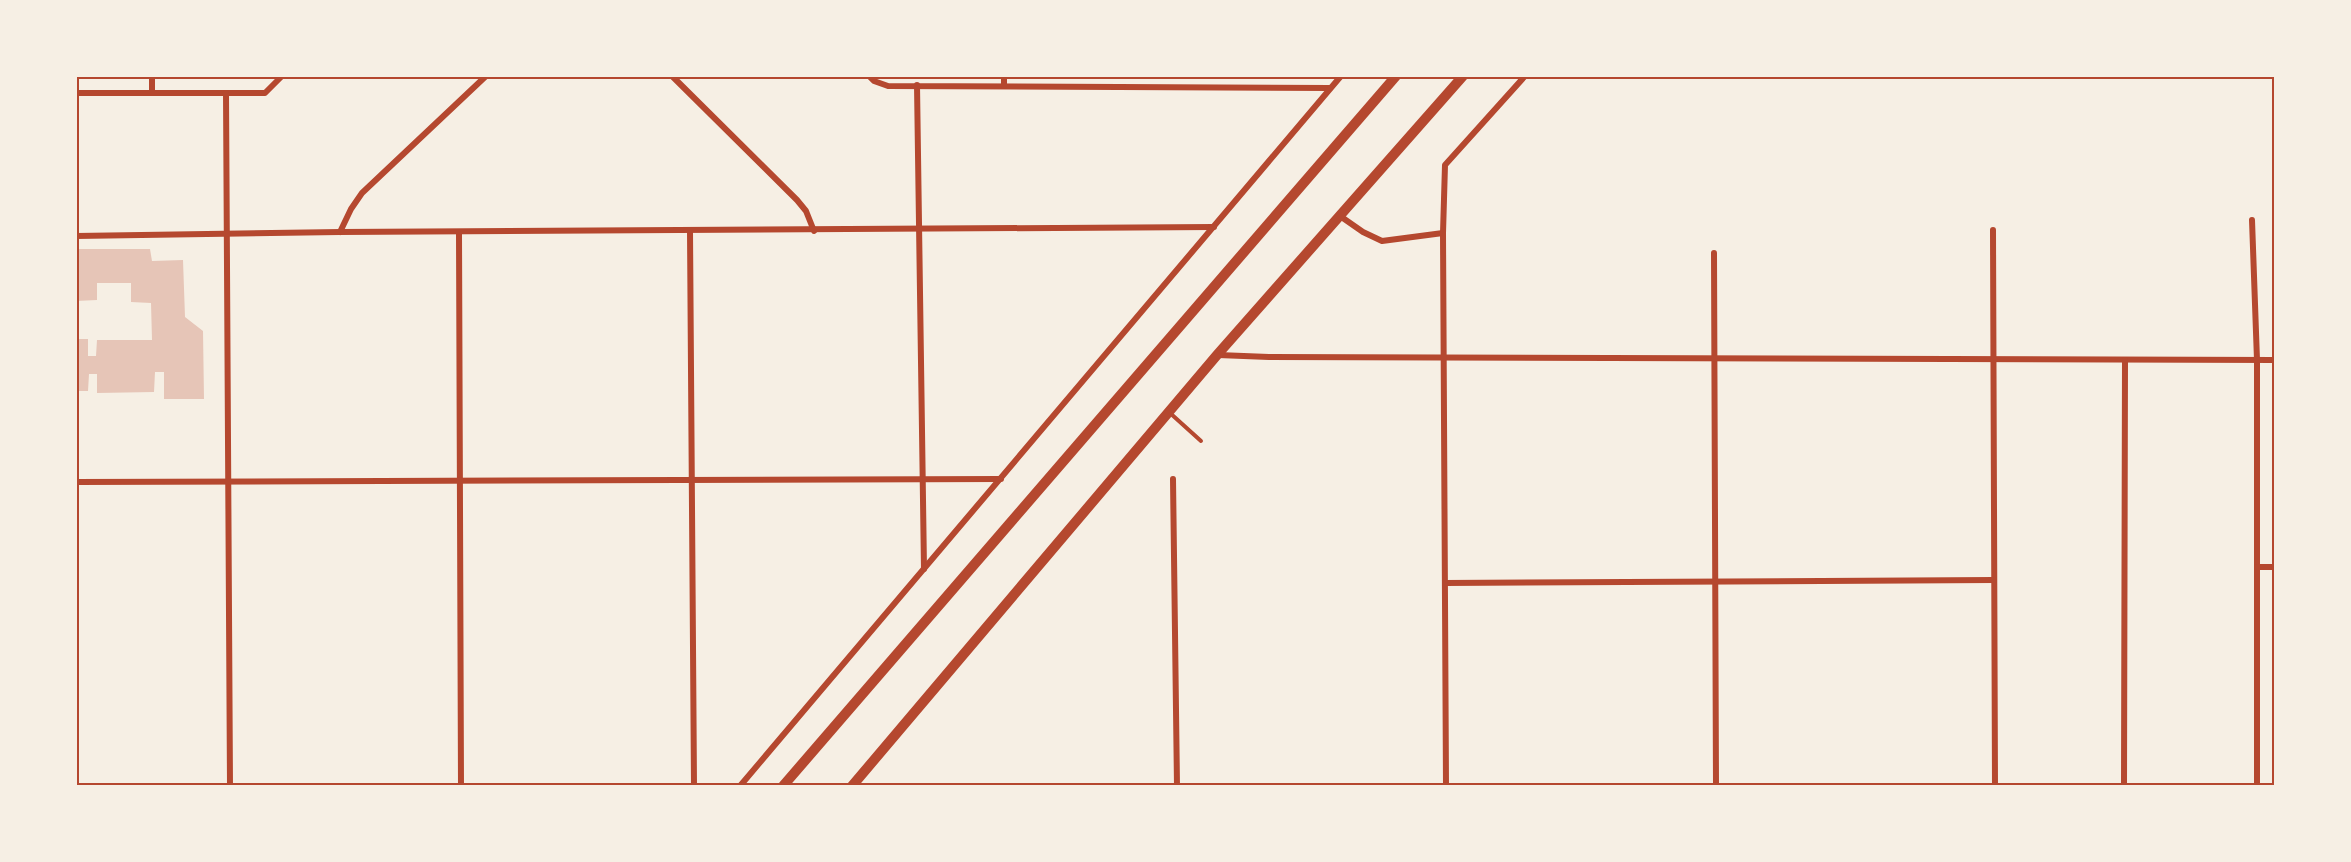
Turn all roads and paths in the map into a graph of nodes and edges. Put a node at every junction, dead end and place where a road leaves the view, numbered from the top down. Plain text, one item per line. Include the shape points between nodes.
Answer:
1 (152, 76) edge
2 (282, 76) edge
3 (486, 76) edge
4 (672, 76) edge
5 (869, 76) edge
6 (1004, 76) edge
7 (1341, 76) edge
8 (1396, 76) edge
9 (1463, 76) edge
10 (1525, 76) edge
11 (917, 85) junction
12 (1004, 86) junction
13 (1330, 88) junction
14 (76, 93) edge
15 (152, 93) junction
16 (226, 93) junction
17 (1340, 216) junction
18 (2252, 220) dead end
19 (1214, 227) junction
20 (921, 229) junction
21 (1993, 230) dead end
22 (690, 231) junction
23 (814, 231) junction
24 (340, 232) junction
25 (459, 233) junction
26 (1443, 233) junction
27 (226, 234) junction
28 (76, 236) edge
29 (1714, 253) dead end
30 (1217, 355) junction
31 (1443, 357) junction
32 (1714, 358) junction
33 (1994, 359) junction
34 (2125, 360) junction
35 (2257, 360) junction
36 (2274, 360) edge
37 (1169, 412) junction
38 (1201, 441) dead end
39 (1001, 478) junction
40 (1173, 478) dead end
41 (922, 479) junction
42 (692, 480) junction
43 (460, 481) junction
44 (76, 482) edge
45 (228, 482) junction
46 (2257, 567) junction
47 (2274, 567) edge
48 (924, 569) junction
49 (1994, 580) junction
50 (1715, 581) junction
51 (1445, 583) junction
52 (230, 786) edge
53 (461, 786) edge
54 (694, 786) edge
55 (740, 786) edge
56 (783, 786) edge
57 (852, 786) edge
58 (1177, 786) edge
59 (1446, 786) edge
60 (1716, 786) edge
61 (1995, 786) edge
62 (2124, 786) edge
63 (2257, 786) edge

1 - 15 street
2 - 16 street via 265,93
3 - 24 street via 362,193
4 - 23 street via 797,200
5 - 11 street via 888,86
6 - 12 street
7 - 13 street
8 - 56 main road
9 - 17 main road
10 - 26 street via 1445,165
11 - 12 street
11 - 20 street
12 - 13 street
13 - 19 street
14 - 15 street
15 - 16 street
16 - 27 street
17 - 26 street via 1382,242
17 - 30 main road
18 - 35 street
19 - 20 street
19 - 39 street
20 - 23 street
20 - 41 street
21 - 33 street
22 - 23 street
22 - 25 street
22 - 42 street
24 - 25 street
24 - 27 street
25 - 43 street
26 - 31 street
27 - 28 street
27 - 45 street
29 - 32 street
30 - 31 street
30 - 37 main road
31 - 32 street
31 - 51 street
32 - 33 street
32 - 50 street
33 - 34 street
33 - 49 street
34 - 35 street
34 - 62 street
35 - 36 street
35 - 46 street
37 - 38 lane
37 - 57 main road
39 - 41 street
39 - 48 street
40 - 58 street
41 - 42 street
41 - 48 street
42 - 43 street
42 - 54 street
43 - 45 street
43 - 53 street
44 - 45 street
45 - 52 street
46 - 47 street
46 - 63 street
48 - 55 street
49 - 50 street
49 - 61 street
50 - 51 street
50 - 60 street
51 - 59 street

